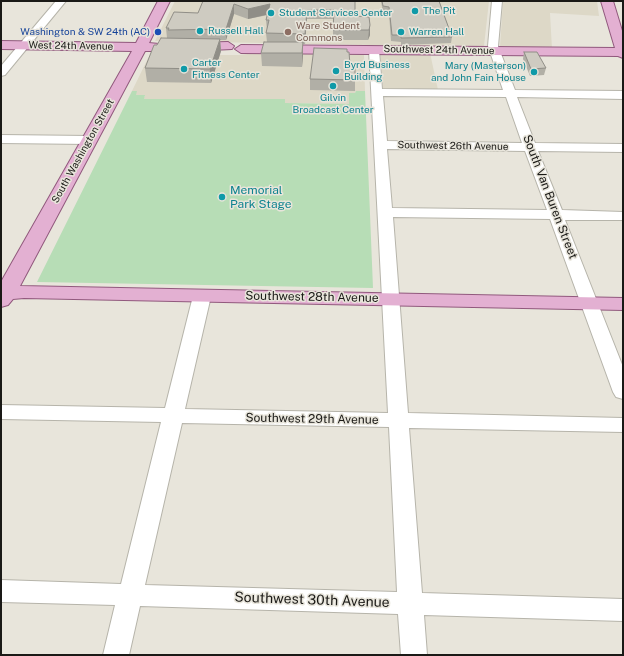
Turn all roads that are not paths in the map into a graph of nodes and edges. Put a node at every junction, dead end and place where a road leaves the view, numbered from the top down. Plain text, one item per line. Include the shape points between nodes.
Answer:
1 (61, 1) edge
2 (164, 1) edge
3 (497, 1) edge
4 (607, 1) edge
5 (1, 45) edge
6 (25, 45) junction
7 (141, 46) junction
8 (374, 50) junction
9 (494, 51) junction
10 (623, 53) edge
11 (1, 73) edge
12 (376, 92) junction
13 (510, 94) junction
14 (623, 95) edge
15 (1, 139) edge
16 (89, 140) junction
17 (379, 145) junction
18 (531, 147) junction
19 (623, 148) edge
20 (384, 212) junction
21 (557, 215) junction
22 (623, 216) edge
23 (2, 295) edge
24 (202, 296) junction
25 (391, 299) junction
26 (590, 303) junction
27 (623, 304) edge
28 (623, 392) edge
29 (1, 412) edge
30 (174, 416) junction
31 (399, 421) junction
32 (623, 425) edge
33 (1, 591) edge
34 (130, 595) junction
35 (410, 603) junction
36 (623, 610) edge
37 (116, 655) edge
38 (414, 655) edge

1 - 6 street
2 - 7 main road, South Washington Street
3 - 9 street, South Van Buren Street
4 - 10 main road
5 - 6 main road, West 24th Avenue
6 - 7 main road, West 24th Avenue
6 - 11 street
7 - 8 main road, Southwest 24th Avenue
7 - 16 main road, South Washington Street
8 - 9 main road, Southwest 24th Avenue
8 - 12 street
9 - 10 main road, Southwest 24th Avenue
9 - 13 street, South Van Buren Street
12 - 13 street
12 - 17 street
13 - 14 street
13 - 18 street, South Van Buren Street
15 - 16 street
16 - 23 main road, South Washington Street
17 - 18 street, Southwest 26th Avenue
17 - 20 street
18 - 19 street, Southwest 26th Avenue
18 - 21 street, South Van Buren Street
20 - 21 street
20 - 25 street
21 - 22 street
21 - 26 street, South Van Buren Street
23 - 24 main road, Southwest 28th Avenue
24 - 25 main road, Southwest 28th Avenue
24 - 30 street
25 - 26 main road, Southwest 28th Avenue
25 - 31 street
26 - 27 main road, Southwest 28th Avenue
26 - 28 street, South Van Buren Street
29 - 30 street, Southwest 29th Avenue
30 - 31 street, Southwest 29th Avenue
30 - 34 street
31 - 32 street, Southwest 29th Avenue
31 - 35 street
33 - 34 street, Southwest 30th Avenue
34 - 35 street, Southwest 30th Avenue
34 - 37 street
35 - 36 street, Southwest 30th Avenue
35 - 38 street

